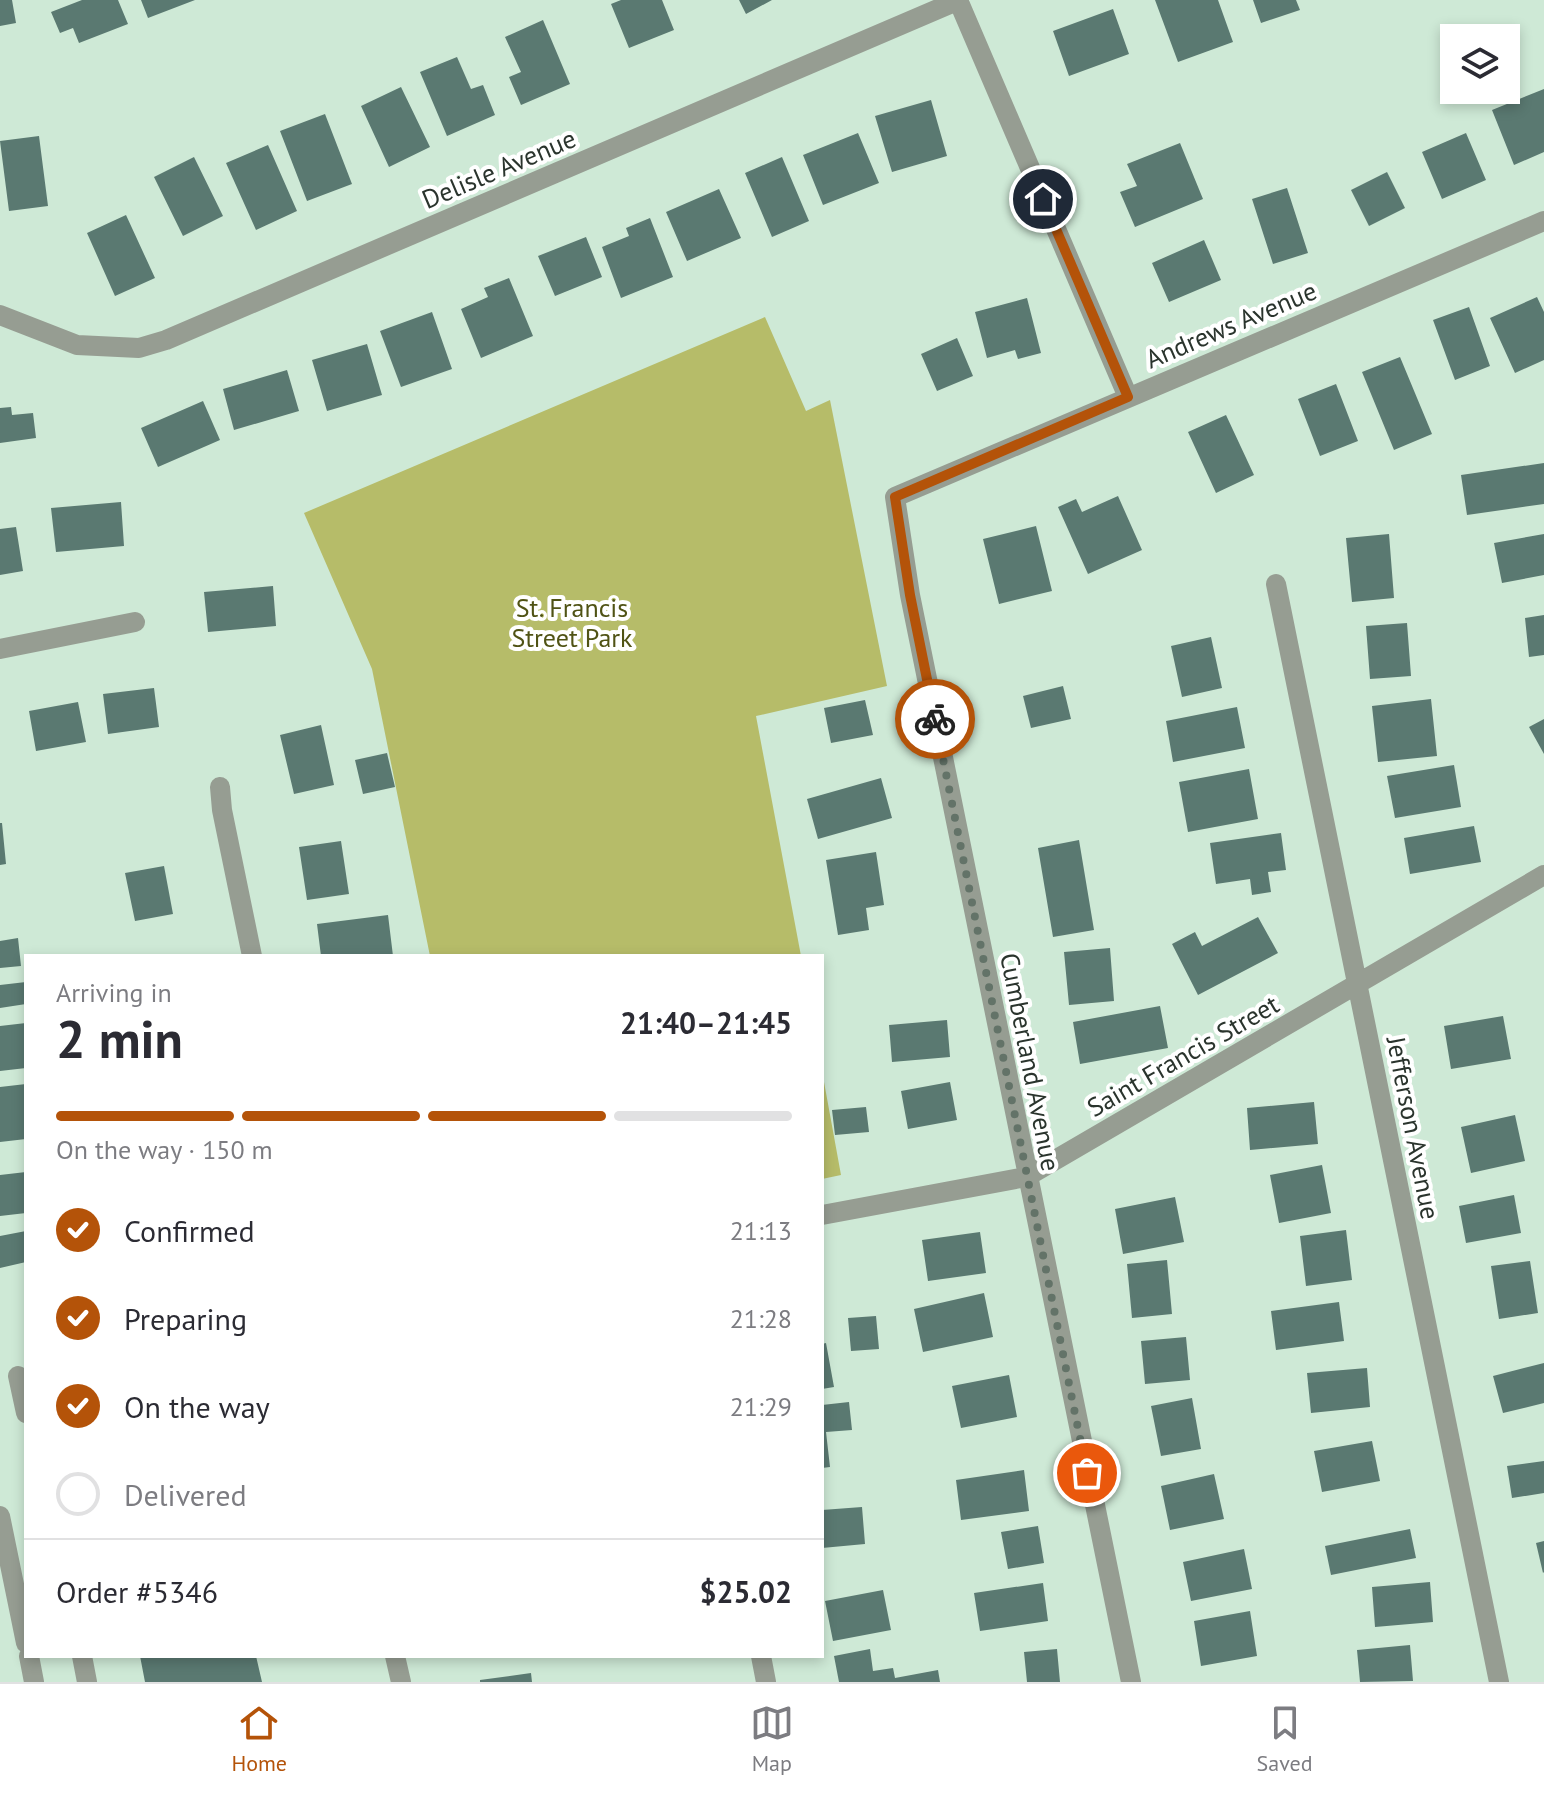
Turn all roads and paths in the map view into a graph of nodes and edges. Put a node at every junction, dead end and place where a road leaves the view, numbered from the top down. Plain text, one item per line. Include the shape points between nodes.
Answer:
1 (959, 0) edge
2 (1544, 221) edge
3 (0, 315) edge
4 (1128, 397) junction
5 (939, 478) joint
6 (1276, 584) dead end
7 (135, 622) dead end
8 (0, 649) edge
9 (220, 787) dead end
10 (1544, 875) edge
11 (252, 954) edge
12 (1358, 986) junction
13 (1026, 1177) junction
14 (824, 1215) edge
15 (15, 1377) edge
16 (24, 1406) edge
17 (0, 1516) edge
18 (24, 1633) edge
19 (29, 1658) edge
20 (82, 1658) edge
21 (395, 1658) edge
22 (761, 1658) edge
23 (34, 1682) edge
24 (87, 1682) edge
25 (401, 1682) edge
26 (766, 1682) edge
27 (1131, 1682) edge
28 (1499, 1682) edge

1 - 3 street, Delisle Avenue via 166,340 139,348 77,345
1 - 4 street
2 - 4 street, Andrews Avenue
4 - 5 street, Andrews Avenue
5 - 13 street, Cumberland Avenue via 895,497
6 - 12 street, Jefferson Avenue
7 - 8 street
9 - 11 street
10 - 12 street, Saint Francis Street
12 - 13 street, Saint Francis Street
12 - 28 street, Jefferson Avenue
13 - 14 street, Saint Francis Street
13 - 27 street, Cumberland Avenue
15 - 16 street
17 - 18 street
19 - 23 street
20 - 24 street
21 - 25 street
22 - 26 street

